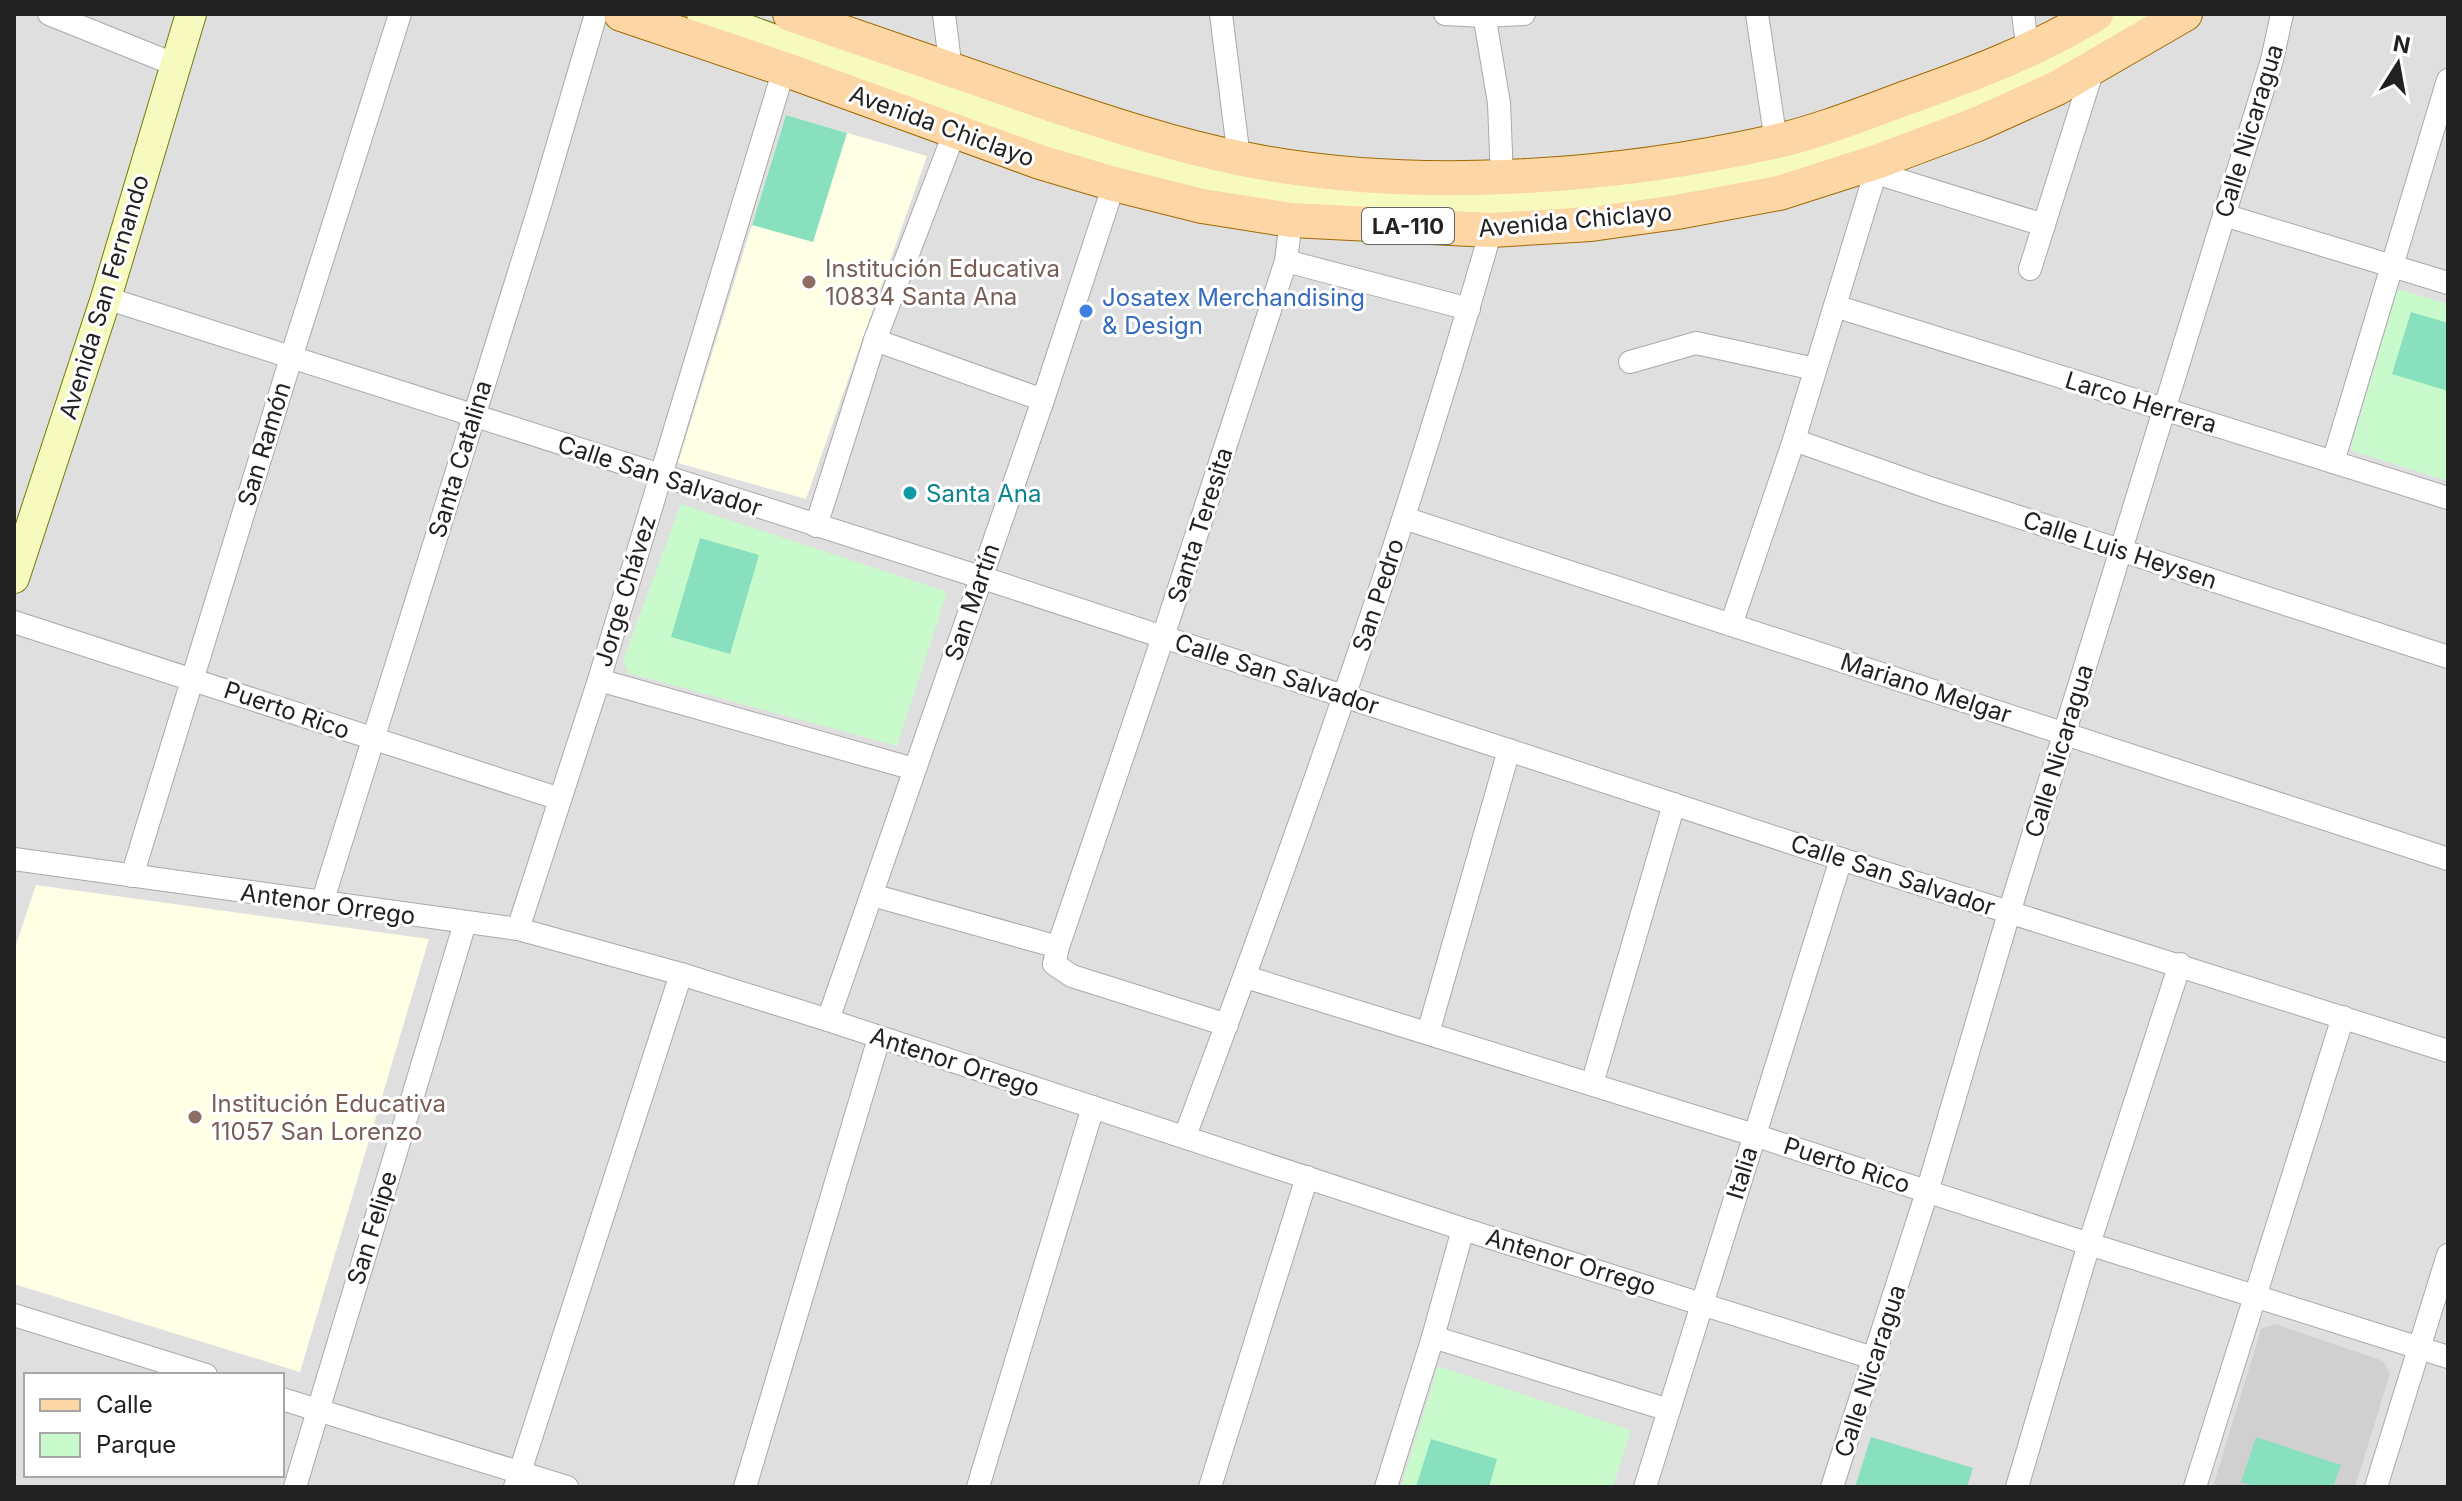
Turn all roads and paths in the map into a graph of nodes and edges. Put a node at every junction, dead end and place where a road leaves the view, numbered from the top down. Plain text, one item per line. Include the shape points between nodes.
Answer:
1 (49, 14) edge
2 (191, 14) edge
3 (400, 14) edge
4 (596, 14) edge
5 (621, 14) edge
6 (702, 14) edge
7 (790, 14) edge
8 (944, 14) edge
9 (1221, 14) edge
10 (1445, 14) edge
11 (1524, 14) edge
12 (1757, 14) edge
13 (2023, 14) edge
14 (2096, 14) edge
15 (2141, 14) edge
16 (2185, 14) edge
17 (2282, 14) edge
18 (1484, 15) edge
19 (2028, 51) junction
20 (176, 65) junction
21 (2094, 66) junction
22 (784, 69) junction
23 (951, 70) junction
24 (2448, 80) edge
25 (955, 131) junction
26 (1776, 142) junction
27 (1239, 158) junction
28 (1877, 167) junction
29 (1502, 178) junction
30 (1114, 184) junction
31 (2224, 215) junction
32 (1291, 220) junction
33 (2044, 225) junction
34 (1491, 230) junction
35 (1286, 261) junction
36 (2393, 266) junction
37 (2030, 269) dead end
38 (2448, 283) edge
39 (106, 298) junction
40 (1835, 306) junction
41 (1469, 309) junction
42 (875, 340) junction
43 (291, 358) junction
44 (1630, 362) dead end
45 (1815, 369) junction
46 (1043, 400) junction
47 (2164, 409) junction
48 (472, 416) junction
49 (1794, 440) junction
50 (2333, 462) junction
51 (660, 476) junction
52 (2448, 498) edge
53 (1404, 518) junction
54 (816, 526) junction
55 (2120, 550) junction
56 (980, 577) junction
57 (14, 578) edge
58 (14, 622) edge
59 (1731, 625) junction
60 (1163, 637) junction
61 (2448, 657) edge
62 (193, 679) junction
63 (599, 680) junction
64 (1345, 696) junction
65 (2064, 733) junction
66 (374, 739) junction
67 (1509, 750) junction
68 (914, 769) junction
69 (560, 799) junction
70 (1674, 804) junction
71 (14, 859) edge
72 (1841, 859) junction
73 (2448, 859) edge
74 (132, 876) junction
75 (872, 895) junction
76 (322, 903) junction
77 (2009, 913) junction
78 (465, 923) junction
79 (518, 929) junction
80 (1056, 956) junction
81 (2180, 964) junction
82 (681, 974) junction
83 (1246, 977) junction
84 (2343, 1017) junction
85 (828, 1020) junction
86 (1227, 1025) junction
87 (1428, 1033) junction
88 (879, 1038) junction
89 (2448, 1051) edge
90 (1592, 1084) junction
91 (1093, 1107) junction
92 (1754, 1135) junction
93 (1185, 1136) junction
94 (1307, 1177) junction
95 (1927, 1192) junction
96 (1463, 1229) junction
97 (2089, 1244) junction
98 (2448, 1255) edge
99 (2257, 1297) junction
100 (1702, 1303) junction
101 (14, 1315) edge
102 (1433, 1337) junction
103 (2419, 1348) junction
104 (2448, 1357) edge
105 (1873, 1358) junction
106 (200, 1373) edge
107 (284, 1400) edge
108 (317, 1409) junction
109 (1669, 1410) junction
110 (518, 1480) edge
111 (295, 1487) edge
112 (567, 1487) edge
113 (745, 1487) edge
114 (978, 1487) edge
115 (1210, 1487) edge
116 (1386, 1487) edge
117 (1645, 1487) edge
118 (1832, 1487) edge
119 (2017, 1487) edge
120 (2195, 1487) edge
121 (2376, 1487) edge

1 - 20 street
2 - 20 street, Avenida San Fernando
3 - 43 street, San Ramón
4 - 48 street, Santa Catalina
5 - 22 main road, Avenida Chiclayo / LA-110
6 - 15 street, Avenida Chiclayo via 1031,131 1157,169 1280,192 1410,203 1525,201 1647,190 1813,155 2012,84
7 - 23 main road, Avenida Chiclayo / LA-110
8 - 23 street
9 - 27 street
10 - 18 street
11 - 18 street
12 - 26 street
13 - 19 street
14 - 19 main road, Avenida Chiclayo / LA-110
16 - 21 main road, Avenida Chiclayo / LA-110
17 - 31 street, Calle Nicaragua
18 - 29 street via 1499,103
19 - 26 main road, Avenida Chiclayo / LA-110
20 - 39 street, Avenida San Fernando
21 - 28 main road, Avenida Chiclayo / LA-110 via 2057,88
21 - 33 street
22 - 25 main road, Avenida Chiclayo / LA-110
22 - 51 street, Jorge Chávez
23 - 27 main road, Avenida Chiclayo / LA-110 via 1144,135
24 - 36 street
25 - 30 main road, Avenida Chiclayo / LA-110
25 - 42 street
26 - 29 main road, Avenida Chiclayo / LA-110 via 1658,163
27 - 29 main road, Avenida Chiclayo / LA-110 via 1315,171
28 - 33 street
28 - 34 main road, Avenida Chiclayo / LA-110 via 1677,212
28 - 40 street
30 - 32 main road, Avenida Chiclayo / LA-110 via 1202,206
30 - 46 street, San Martín
31 - 36 street
31 - 47 street, Calle Nicaragua
32 - 34 main road, Avenida Chiclayo / LA-110
32 - 35 street, Santa Teresita
33 - 37 street
34 - 41 street, San Pedro
35 - 41 street
35 - 60 street, Santa Teresita
36 - 38 street
36 - 50 street
39 - 43 street, Calle San Salvador
39 - 57 street, Avenida San Fernando
40 - 45 street
40 - 47 street, Larco Herrera
41 - 53 street, San Pedro
42 - 46 street
42 - 54 street
43 - 48 street, Calle San Salvador
43 - 62 street, San Ramón
44 - 45 street via 1696,343
45 - 49 street
46 - 56 street, San Martín
47 - 50 street, Larco Herrera
47 - 55 street, Calle Nicaragua
48 - 51 street, Calle San Salvador
48 - 66 street, Santa Catalina
49 - 55 street, Calle Luis Heysen
49 - 59 street
50 - 52 street, Larco Herrera
51 - 54 street, Calle San Salvador
51 - 63 street, Jorge Chávez
53 - 59 street, Mariano Melgar
53 - 64 street, San Pedro
54 - 56 street, Calle San Salvador
55 - 61 street, Calle Luis Heysen
55 - 65 street, Calle Nicaragua
56 - 60 street, Calle San Salvador
56 - 68 street, San Martín
58 - 62 street, Puerto Rico
59 - 65 street, Mariano Melgar
60 - 64 street, Calle San Salvador
60 - 80 street, Santa Teresita
62 - 66 street, Puerto Rico
62 - 74 street, San Ramón
63 - 68 street
63 - 69 street, Jorge Chávez
64 - 67 street, Calle San Salvador
64 - 83 street, San Pedro
65 - 73 street, Mariano Melgar
65 - 77 street, Calle Nicaragua
66 - 69 street, Puerto Rico
66 - 76 street, Santa Catalina
67 - 70 street, Calle San Salvador
67 - 87 street
68 - 75 street, San Martín
69 - 79 street, Jorge Chávez
70 - 72 street, Calle San Salvador
70 - 90 street
71 - 74 street, Antenor Orrego
72 - 77 street, Calle San Salvador
72 - 92 street, Italia
74 - 76 street, Antenor Orrego
75 - 80 street
75 - 85 street, San Martín
76 - 78 street, Antenor Orrego
77 - 81 street, Calle San Salvador
77 - 95 street, Calle Nicaragua
78 - 79 street, Antenor Orrego
78 - 108 street, San Felipe
79 - 82 street, Antenor Orrego
80 - 86 street via 1072,976
81 - 84 street, Calle San Salvador
81 - 97 street
82 - 85 street, Antenor Orrego
82 - 110 street
83 - 86 street, San Pedro
83 - 87 street, Puerto Rico
84 - 89 street, Calle San Salvador
84 - 99 street
85 - 88 street, Antenor Orrego
86 - 93 street, San Pedro
87 - 90 street, Puerto Rico
88 - 91 street, Antenor Orrego
88 - 113 street
90 - 92 street, Puerto Rico
91 - 93 street, Antenor Orrego
91 - 114 street
92 - 95 street, Puerto Rico
92 - 100 street, Italia
93 - 94 street, Antenor Orrego
94 - 96 street, Antenor Orrego
94 - 115 street
95 - 97 street, Puerto Rico
95 - 105 street, Calle Nicaragua
96 - 100 street, Antenor Orrego
96 - 102 street
97 - 99 street, Puerto Rico
97 - 119 street
98 - 103 street
99 - 103 street, Puerto Rico
99 - 120 street
100 - 105 street, Antenor Orrego
100 - 109 street, Italia
101 - 106 street
102 - 109 street
102 - 116 street
103 - 104 street, Puerto Rico
103 - 121 street
105 - 118 street, Calle Nicaragua
107 - 108 street
108 - 110 street
108 - 111 street, San Felipe
109 - 117 street, Italia
110 - 112 street

